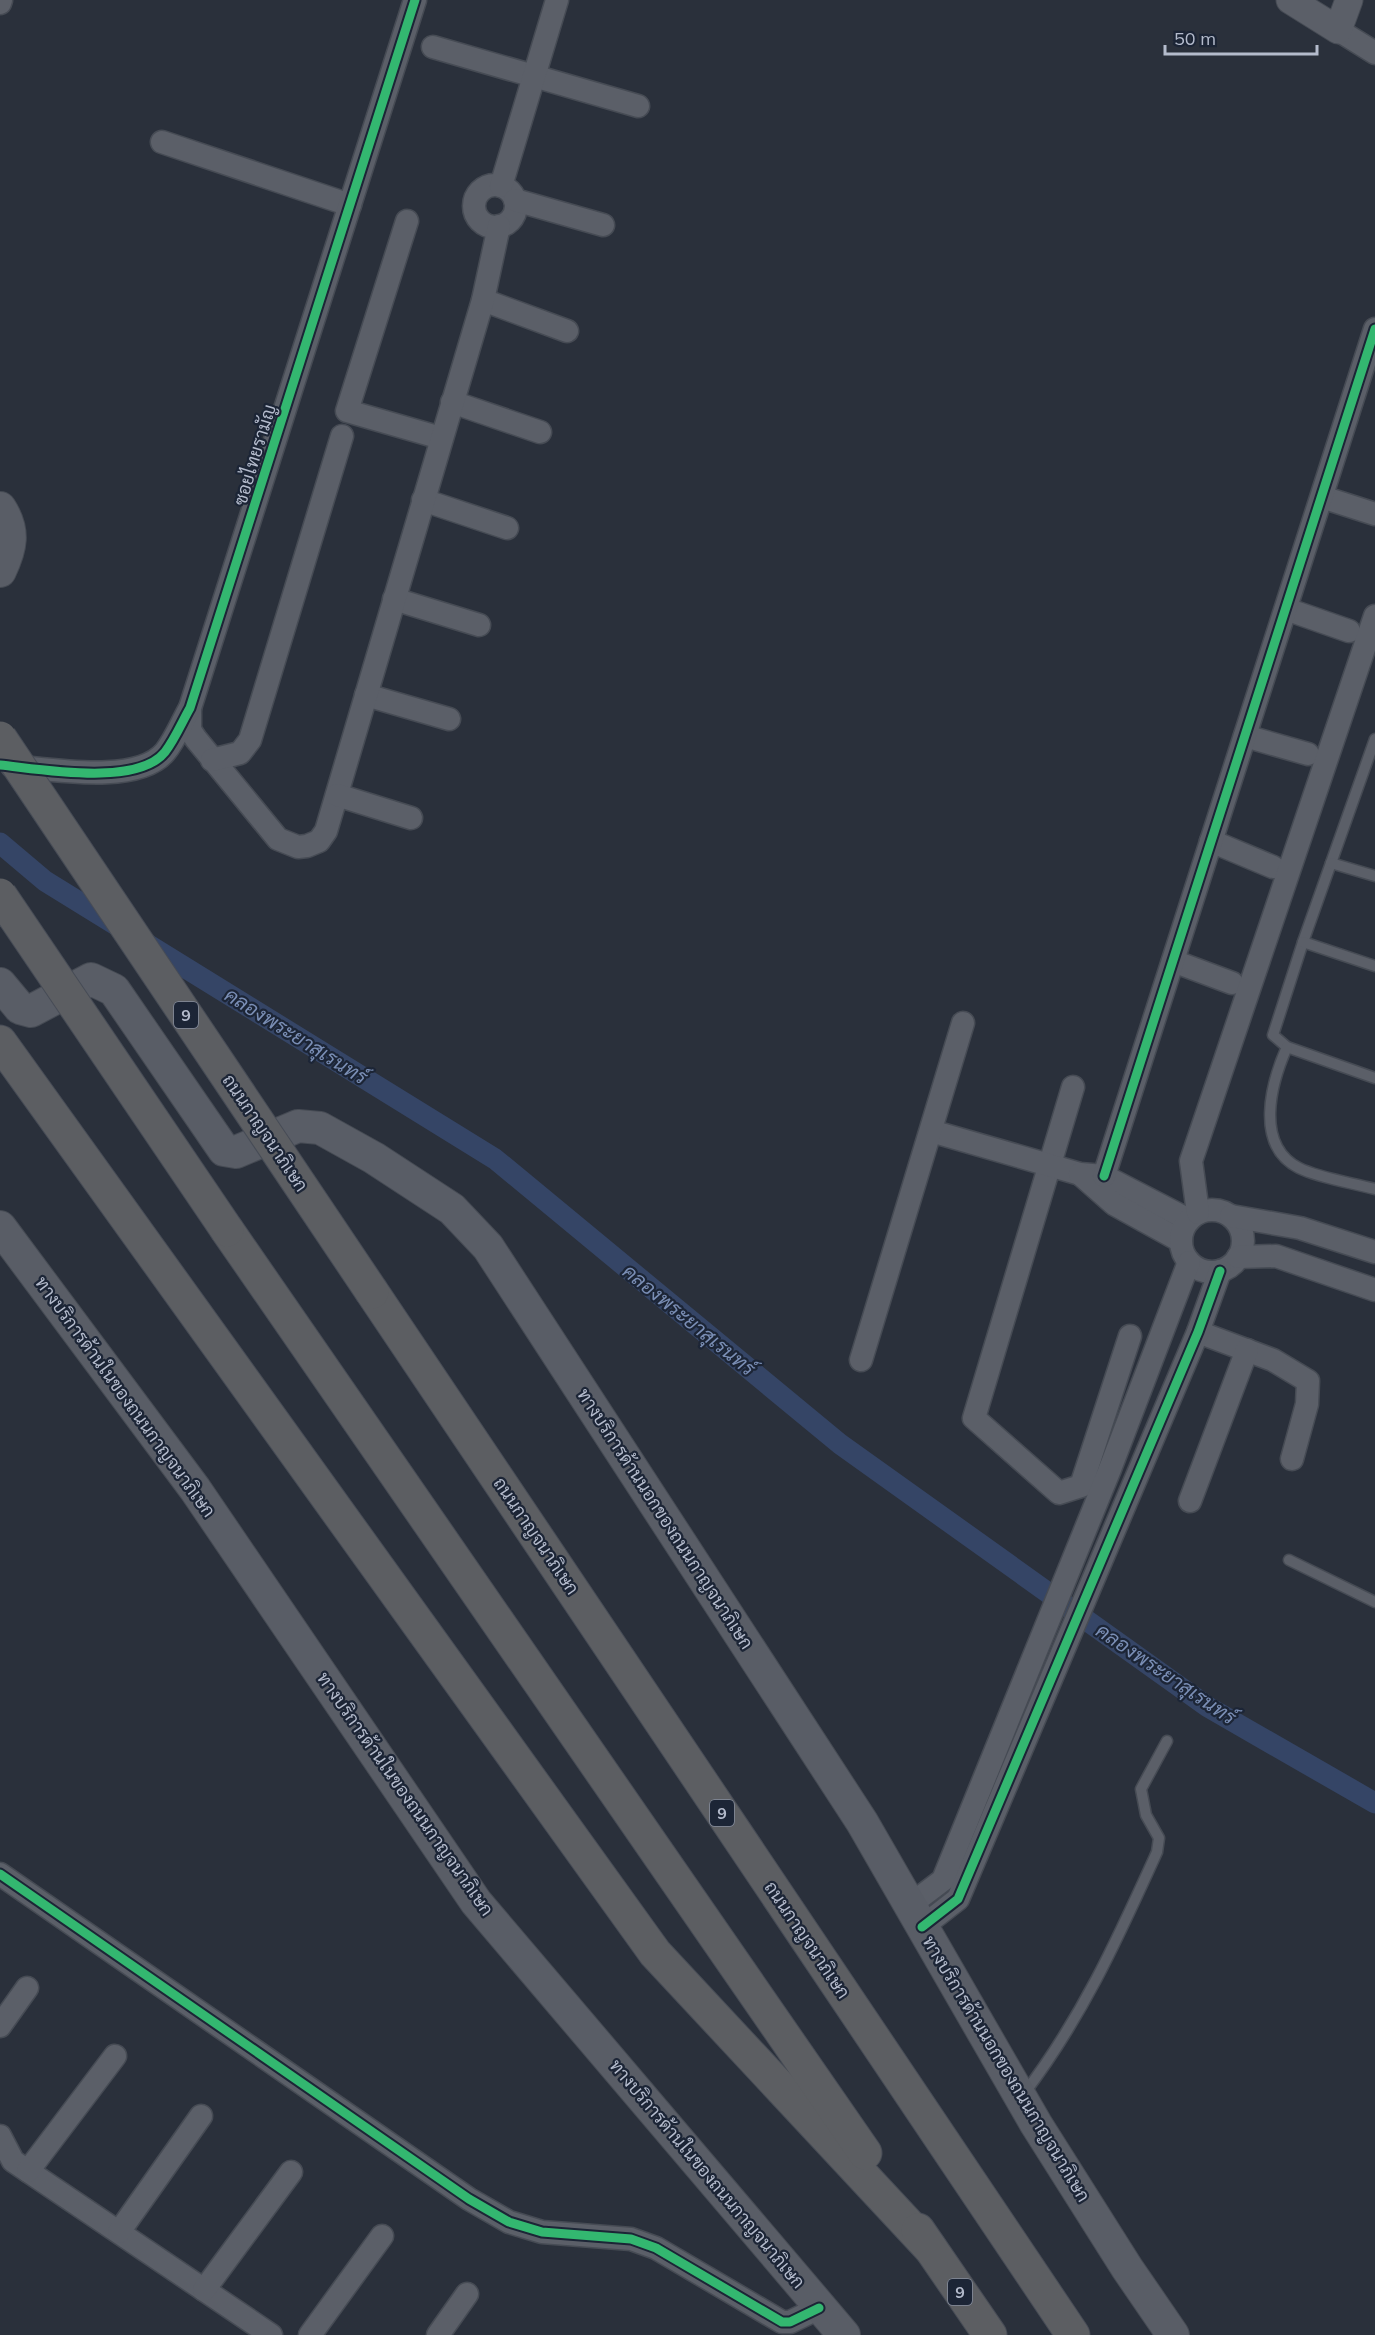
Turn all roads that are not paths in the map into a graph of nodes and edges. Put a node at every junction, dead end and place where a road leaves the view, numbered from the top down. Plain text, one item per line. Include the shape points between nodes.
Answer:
1 (415, 0) edge
2 (557, 0) edge
3 (1290, 0) edge
4 (1349, 0) edge
5 (1338, 30) junction
6 (433, 47) dead end
7 (1375, 53) edge
8 (536, 76) junction
9 (638, 106) dead end
10 (162, 142) dead end
11 (508, 193) junction
12 (350, 205) junction
13 (407, 221) dead end
14 (603, 225) dead end
15 (499, 226) junction
16 (483, 300) junction
17 (1375, 329) edge
18 (567, 331) dead end
19 (1368, 379) edge
20 (452, 402) junction
21 (540, 432) dead end
22 (342, 436) dead end
23 (441, 438) junction
24 (1322, 497) junction
25 (423, 500) junction
26 (0, 508) edge
27 (1375, 514) edge
28 (507, 528) dead end
29 (0, 571) edge
30 (394, 599) junction
31 (1286, 609) junction
32 (1375, 616) edge
33 (479, 625) dead end
34 (1349, 631) dead end
35 (366, 695) junction
36 (190, 708) junction
37 (449, 719) dead end
38 (1245, 736) junction
39 (0, 738) edge
40 (1375, 739) edge
41 (1308, 754) dead end
42 (212, 760) junction
43 (0, 765) edge
44 (337, 795) junction
45 (411, 818) dead end
46 (1212, 841) junction
47 (1331, 863) junction
48 (1273, 867) dead end
49 (1375, 876) edge
50 (0, 895) edge
51 (1303, 942) junction
52 (1173, 960) junction
53 (1375, 966) edge
54 (1232, 983) dead end
55 (0, 984) edge
56 (963, 1023) dead end
57 (0, 1042) edge
58 (1287, 1047) junction
59 (1375, 1078) edge
60 (1073, 1087) dead end
61 (931, 1131) junction
62 (1050, 1165) junction
63 (1080, 1174) junction
64 (1104, 1176) junction
65 (1375, 1189) edge
66 (1194, 1216) junction
67 (1231, 1216) junction
68 (0, 1227) edge
69 (1185, 1251) junction
70 (1375, 1252) edge
71 (1238, 1257) junction
72 (1220, 1271) junction
73 (1375, 1290) edge
74 (1198, 1332) junction
75 (1130, 1336) dead end
76 (1247, 1350) junction
77 (861, 1360) dead end
78 (1292, 1459) dead end
79 (1110, 1469) junction
80 (1136, 1480) junction
81 (1190, 1501) dead end
82 (1289, 1560) dead end
83 (1375, 1602) edge
84 (1004, 1732) junction
85 (1167, 1741) dead end
86 (1025, 1743) junction
87 (0, 1874) edge
88 (916, 1916) junction
89 (27, 1988) dead end
90 (0, 2026) edge
91 (115, 2056) dead end
92 (1021, 2098) junction
93 (201, 2116) dead end
94 (0, 2136) edge
95 (28, 2171) junction
96 (291, 2172) dead end
97 (119, 2232) junction
98 (382, 2235) dead end
99 (930, 2248) junction
100 (204, 2290) junction
101 (467, 2294) dead end
102 (819, 2308) junction
103 (271, 2335) edge
104 (310, 2335) edge
105 (438, 2335) edge
106 (844, 2335) edge
107 (990, 2335) edge
108 (1073, 2335) edge
109 (1173, 2335) edge

1 - 12 street, ซอยไทยรามัญ
2 - 8 street
3 - 5 street
4 - 5 street
5 - 7 street
6 - 8 street
8 - 9 street
8 - 11 street
10 - 12 street
11 - 14 street
11 - 15 street via 516,207 511,220
11 - 15 street via 495,184 477,194 474,208 480,220
12 - 36 street, ซอยไทยรามัญ
13 - 23 street via 347,411
15 - 16 street
16 - 18 street
16 - 20 street
17 - 19 street
19 - 24 street
20 - 21 street
20 - 23 street
22 - 42 street via 250,740 240,753
23 - 25 street
24 - 27 street
24 - 31 street
25 - 28 street
25 - 30 street
26 - 29 main road via 8,520 12,547
30 - 33 street
30 - 35 street
31 - 34 street
31 - 38 street
32 - 66 street via 1191,1161
35 - 37 street
35 - 44 street
36 - 42 street via 190,730
36 - 43 street, ซอยไทยรามัญ via 164,753 135,770 88,772
38 - 41 street
38 - 46 street
39 - 108 highway, ถนนกาญจนาภิเษก / 9, bridge
40 - 47 lane
42 - 44 street via 278,839 298,847 319,841 327,831
44 - 45 street
46 - 48 street
46 - 52 street
47 - 49 lane
47 - 51 lane
50 - 99 highway, 9, bridge
51 - 53 lane
51 - 58 lane via 1273,1035
52 - 54 street
52 - 64 street
55 - 88 main road, ทางบริการด้านนอกของถนนกาญจนาภิเษก via 20,1008 31,1011 91,980 114,990 224,1150 236,1152 298,1126 320,1128 452,1209 488,1247 862,1822
56 - 61 street
57 - 99 highway via 655,1953
58 - 59 lane
58 - 65 lane via 1275,1073 1269,1114 1284,1157 1300,1169
60 - 62 street
61 - 62 street
61 - 77 street
62 - 63 street
62 - 75 street via 974,1419 1059,1493 1081,1486
63 - 64 street
63 - 69 street via 1114,1204
64 - 66 street
66 - 67 street via 1215,1210
66 - 69 street
67 - 70 street via 1300,1228
67 - 71 street via 1242,1230
68 - 102 main road, ทางบริการด้านในของถนนกาญจนาภิเษก via 195,1489 476,1902
69 - 72 street via 1204,1271
69 - 79 street
71 - 72 street
71 - 73 street via 1276,1257
72 - 74 street
74 - 76 street
74 - 80 street
76 - 78 street via 1308,1381 1307,1404
76 - 81 street
79 - 80 street
79 - 84 street
80 - 86 street
82 - 83 lane
84 - 86 street
84 - 88 street via 943,1880
85 - 92 lane via 1141,1789 1146,1815 1159,1838 1157,1852 1106,1965 1052,2056
86 - 88 street via 958,1899
87 - 102 street via 459,2193 509,2222 542,2232 631,2239 656,2247 782,2322
88 - 92 main road, ทางบริการด้านนอกของถนนกาญจนาภิเษก
89 - 90 street
91 - 95 street
92 - 109 main road, ทางบริการด้านนอกของถนนกาญจนาภิเษก via 1126,2268
93 - 97 street
94 - 95 street via 13,2161
95 - 97 street
96 - 100 street
97 - 100 street
98 - 104 street
99 - 107 highway, 9
100 - 103 street
101 - 105 street
102 - 106 main road, ทางบริการด้านในของถนนกาญจนาภิเษก

